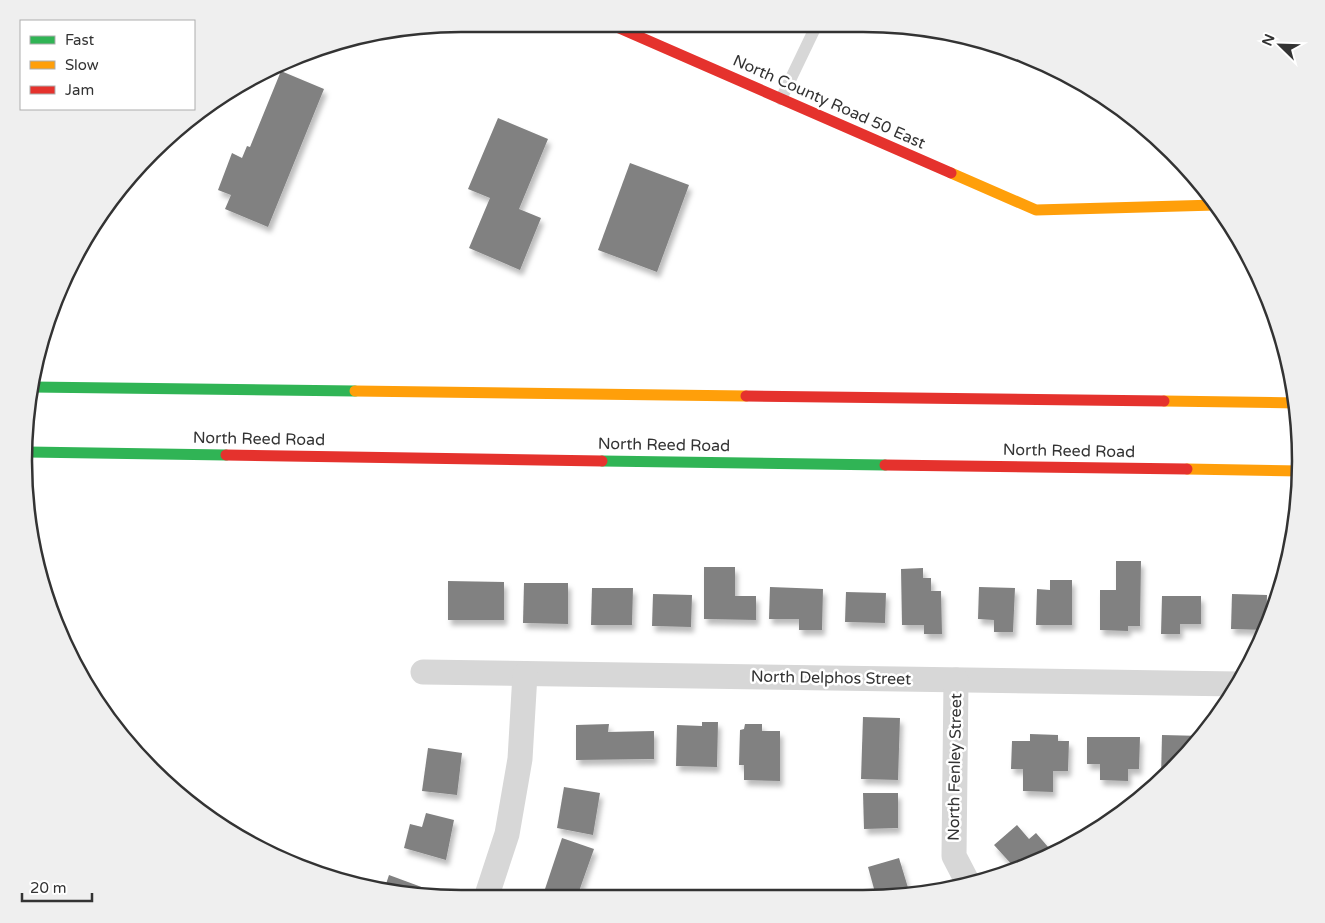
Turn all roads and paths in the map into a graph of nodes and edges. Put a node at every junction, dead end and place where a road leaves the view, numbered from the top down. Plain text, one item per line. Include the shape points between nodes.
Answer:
1 (628, 32) edge
2 (813, 32) edge
3 (781, 99) junction
4 (1208, 205) edge
5 (39, 387) edge
6 (1288, 403) edge
7 (32, 452) edge
8 (1292, 471) edge
9 (424, 672) dead end
10 (525, 674) junction
11 (956, 680) junction
12 (1230, 684) edge
13 (965, 878) edge
14 (489, 890) edge

1 - 3 main road, North County Road 50 East
2 - 3 lane
3 - 4 main road, North County Road 50 East via 1036,210
5 - 6 main road
7 - 8 main road, North Reed Road
9 - 10 street, North Delphos Street
10 - 11 street, North Delphos Street
10 - 14 street via 517,777 507,834
11 - 12 street, North Delphos Street
11 - 13 street, North Fenley Street via 954,856

